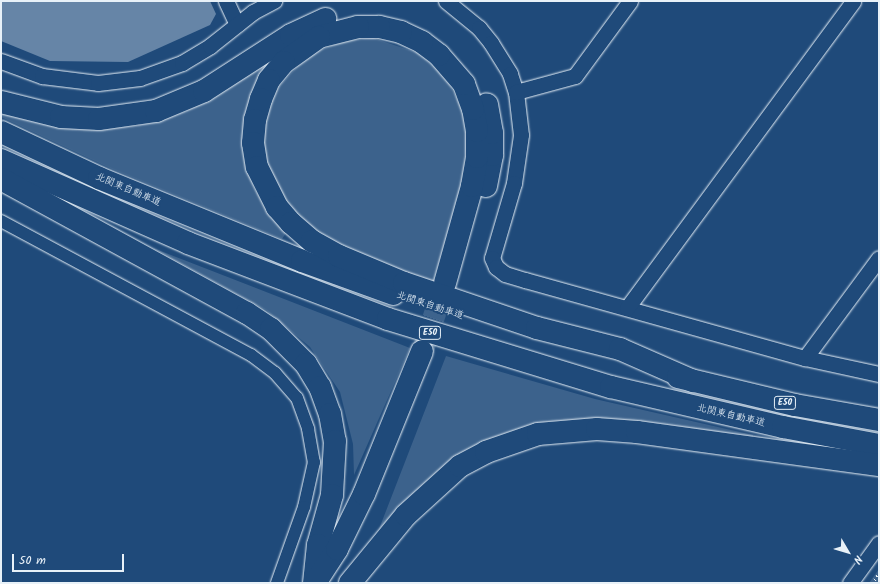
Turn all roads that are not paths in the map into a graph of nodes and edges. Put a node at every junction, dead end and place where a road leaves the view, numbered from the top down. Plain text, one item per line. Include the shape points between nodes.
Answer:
1 (226, 1) edge
2 (274, 1) edge
3 (446, 1) edge
4 (630, 1) edge
5 (853, 1) edge
6 (238, 25) junction
7 (1, 61) edge
8 (516, 92) junction
9 (1, 102) edge
10 (1, 132) edge
11 (1, 160) edge
12 (1, 179) edge
13 (1, 221) edge
14 (879, 258) edge
15 (627, 308) junction
16 (806, 358) junction
17 (879, 374) edge
18 (692, 381) junction
19 (879, 420) edge
20 (879, 445) edge
21 (879, 465) edge
22 (879, 543) edge
23 (277, 583) edge
24 (314, 583) edge
25 (342, 583) edge
26 (350, 583) edge
27 (850, 583) edge

1 - 6 street
2 - 6 street
3 - 8 street via 479,28 491,43 510,74
4 - 8 street via 575,76
5 - 15 street
6 - 7 street via 182,63 140,78 98,82 42,76
8 - 15 street via 521,135 514,183 492,258 496,267 505,274
9 - 18 highway via 61,117 99,119 156,111 204,91 291,35 334,16 376,12 415,22 436,33 469,66 481,87 489,110 492,155 452,285 477,157 477,131 473,109 464,84 439,55 422,42 401,32 379,27 358,27 319,36 300,48 274,74 260,99 255,120 254,143 257,166 277,207 312,241 339,256 404,283 538,328 620,349
10 - 18 highway, 北関東自動車道 / E50 via 99,178 302,261 532,338
11 - 20 highway, 北関東自動車道 / E50 via 188,243 388,319 611,387 783,427
12 - 24 highway via 247,313 271,329 306,364 320,387 330,414 335,442 332,495 318,546
13 - 23 street via 251,355 275,373 297,398 308,429 314,462 304,507
14 - 16 street
15 - 16 street
16 - 17 street
18 - 19 highway, 北関東自動車道 / E50 via 795,405
21 - 26 highway via 637,432 597,429 538,434 486,452 460,466 406,515
22 - 27 street
24 - 25 highway via 337,549 429,353 405,434 349,556

